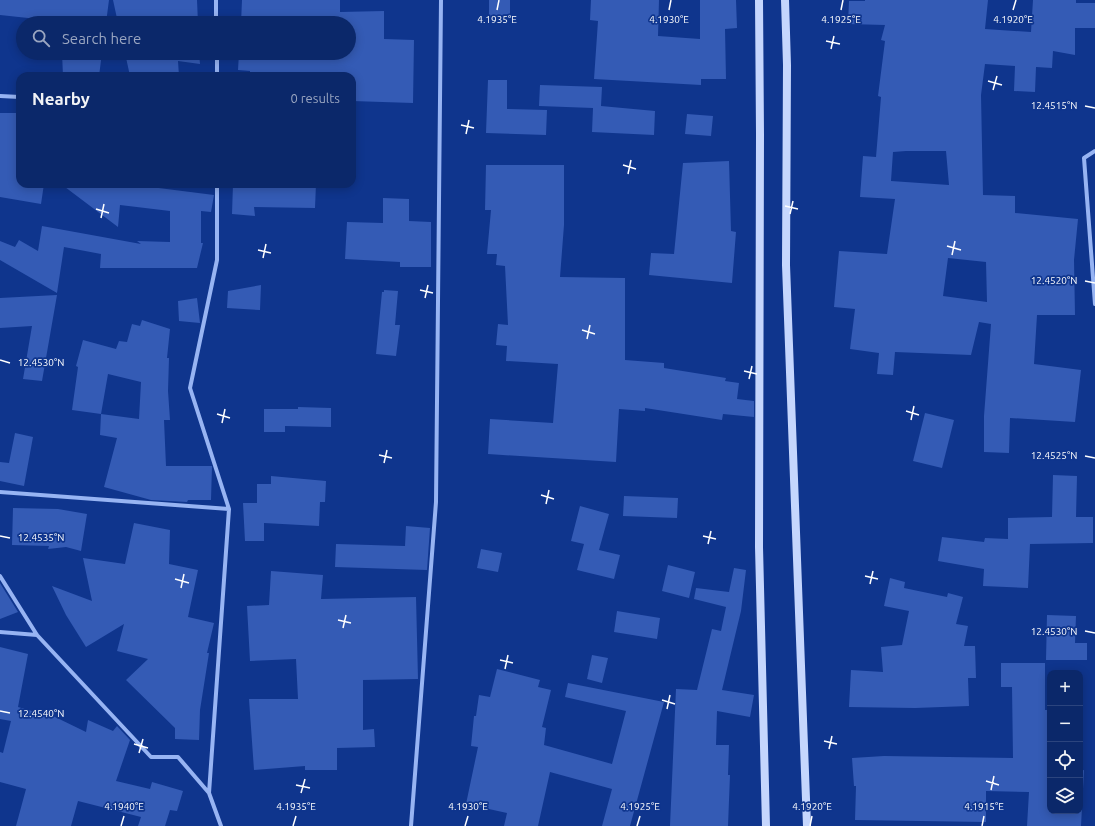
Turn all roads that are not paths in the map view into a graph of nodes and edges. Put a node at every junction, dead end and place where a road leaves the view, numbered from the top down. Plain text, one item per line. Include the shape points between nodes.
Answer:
1 (216, 0) edge
2 (441, 0) edge
3 (759, 0) edge
4 (785, 0) edge
5 (216, 16) edge
6 (217, 60) edge
7 (217, 72) edge
8 (0, 96) edge
9 (16, 97) edge
10 (1095, 151) edge
11 (217, 188) edge
12 (1095, 304) edge
13 (0, 492) edge
14 (229, 509) junction
15 (0, 576) edge
16 (0, 632) edge
17 (37, 635) junction
18 (209, 793) junction
19 (221, 826) edge
20 (411, 826) edge
21 (766, 826) edge
22 (807, 826) edge

1 - 5 street
2 - 20 street via 436,502
3 - 21 main road via 759,546
4 - 22 main road via 786,265
6 - 7 street
8 - 9 street
10 - 12 street via 1084,158
11 - 14 street via 217,260 190,388
13 - 14 street
14 - 18 street
15 - 17 street
16 - 17 street
17 - 18 street via 151,757 178,757
18 - 19 street

